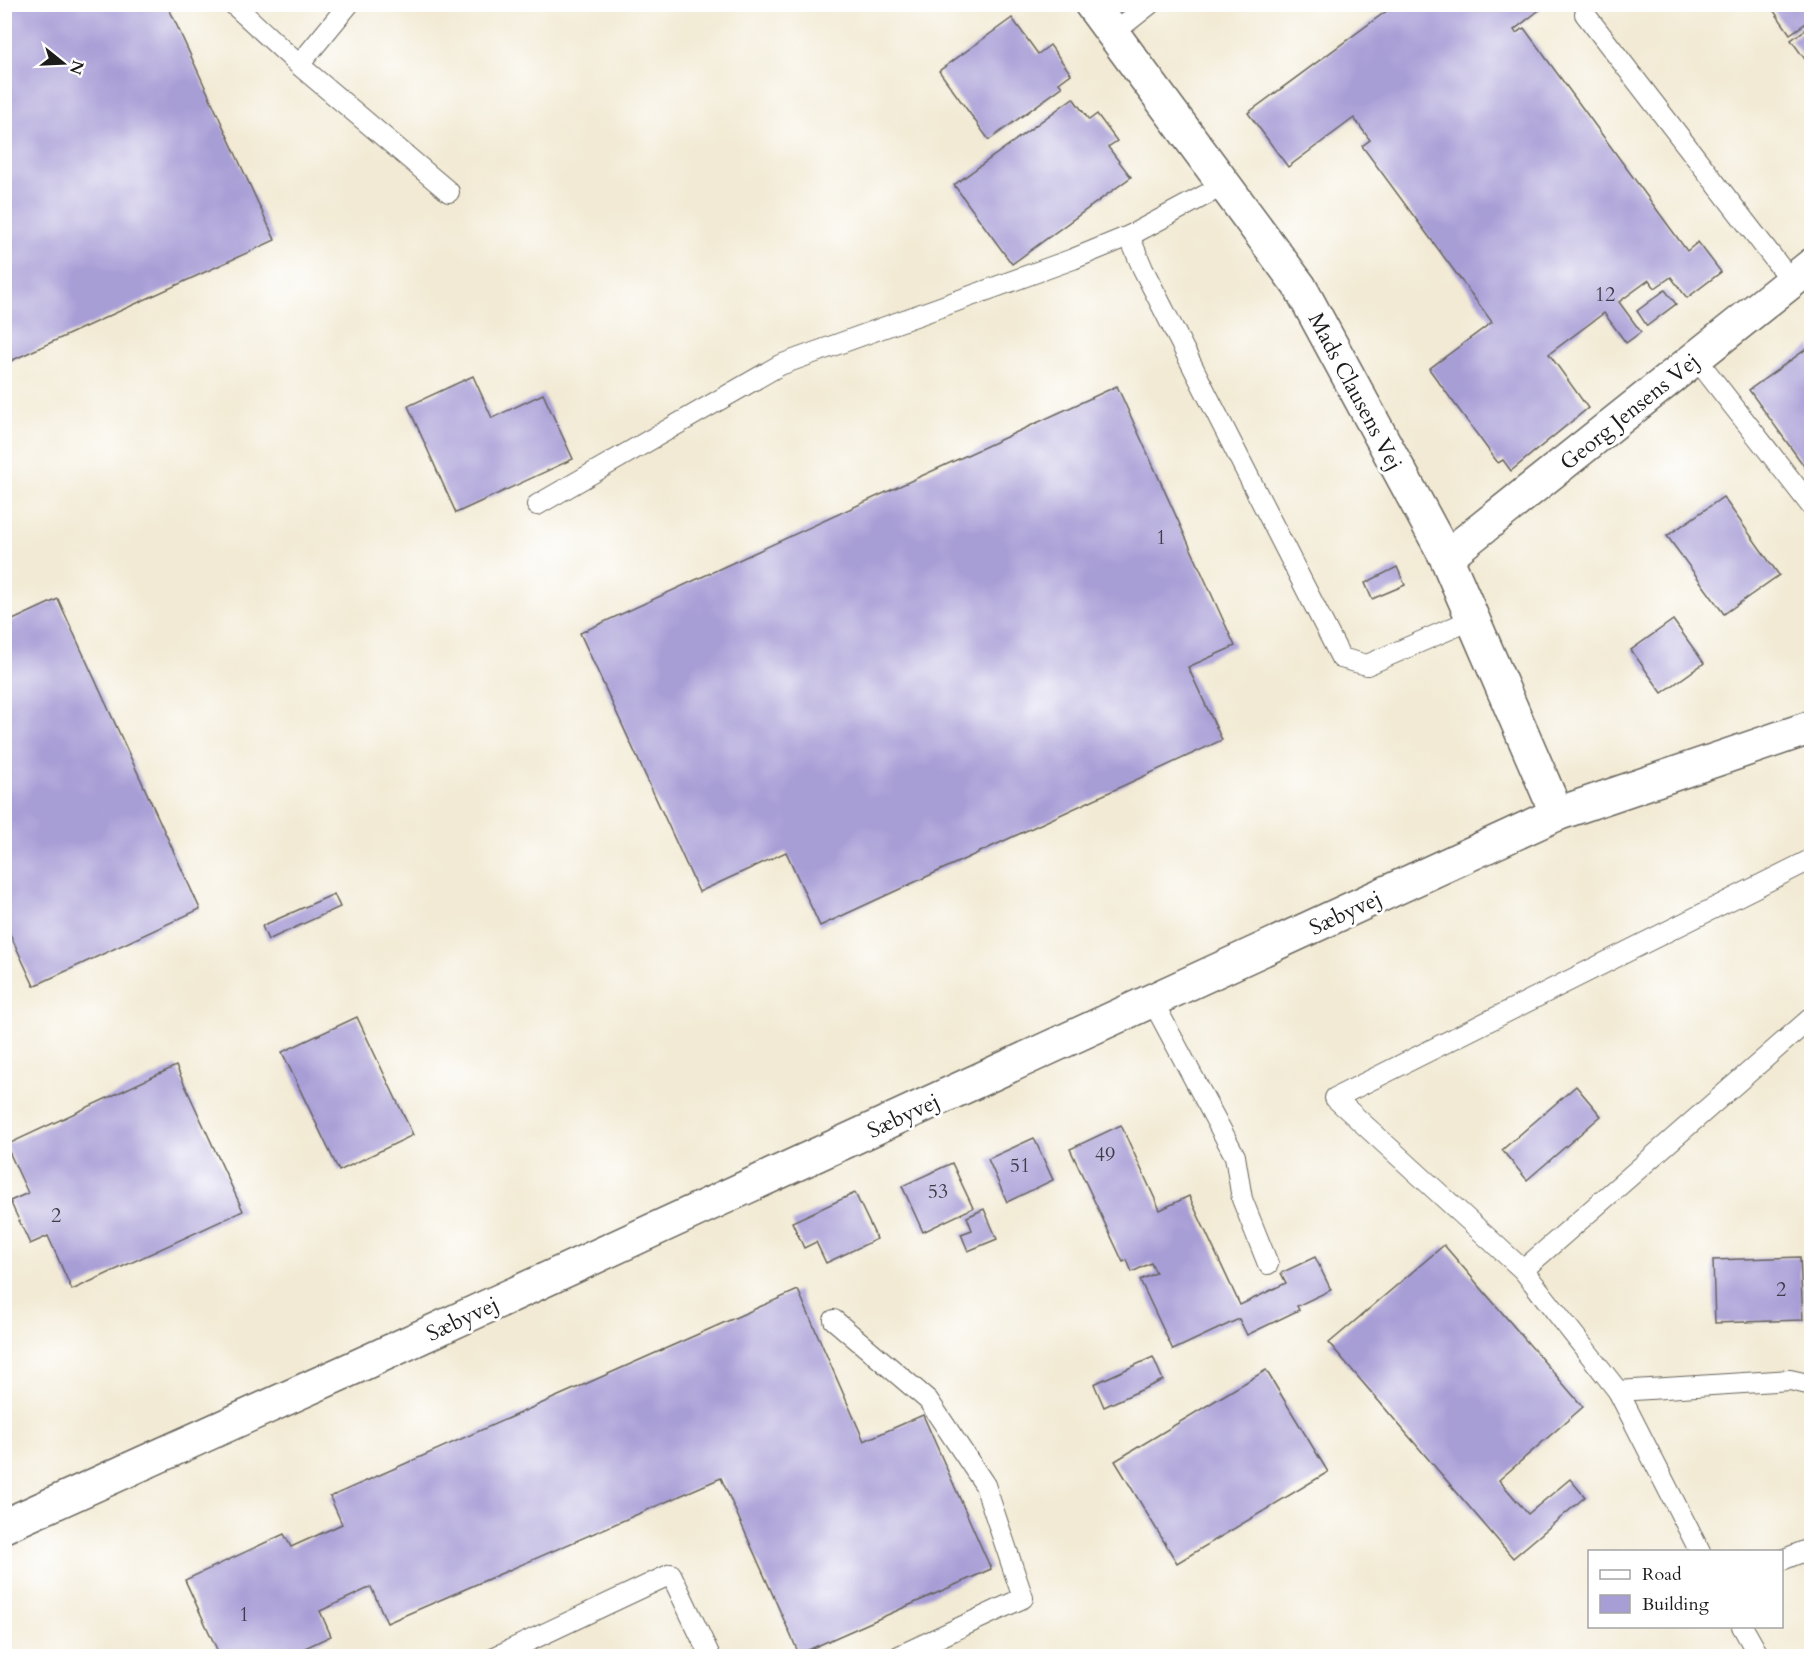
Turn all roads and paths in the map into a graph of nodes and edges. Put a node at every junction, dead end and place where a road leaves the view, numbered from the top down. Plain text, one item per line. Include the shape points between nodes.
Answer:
1 (233, 4) edge
2 (350, 4) edge
3 (1091, 4) edge
4 (1150, 4) edge
5 (1585, 14) dead end
6 (1112, 34) junction
7 (299, 65) junction
8 (1224, 185) junction
9 (449, 192) dead end
10 (1129, 236) junction
11 (1801, 273) edge
12 (1695, 357) junction
13 (537, 505) dead end
14 (1812, 507) edge
15 (1446, 557) junction
16 (1473, 619) junction
17 (1812, 727) edge
18 (1557, 814) junction
19 (1812, 859) edge
20 (1152, 1000) junction
21 (1812, 1017) edge
22 (1268, 1264) dead end
23 (1523, 1270) junction
24 (834, 1320) dead end
25 (1812, 1385) edge
26 (1618, 1391) junction
27 (4, 1526) edge
28 (1812, 1548) edge
29 (1699, 1550) edge
30 (1783, 1560) edge
31 (1743, 1628) edge
32 (497, 1656) edge
33 (710, 1656) edge
34 (899, 1656) edge
35 (1759, 1656) edge

1 - 7 lane
2 - 7 lane
3 - 6 street, Mads Clausens Vej
4 - 6 lane
5 - 11 lane
6 - 8 street, Mads Clausens Vej
7 - 9 lane
8 - 10 lane
8 - 15 street, Mads Clausens Vej via 1300,287
10 - 13 lane via 1062,264 780,365
10 - 16 lane via 1341,658 1367,665
11 - 12 street, Georg Jensens Vej
12 - 14 lane
12 - 15 street, Georg Jensens Vej
15 - 16 street, Mads Clausens Vej
16 - 18 street, Mads Clausens Vej
17 - 18 street, Sæbyvej
18 - 20 street, Sæbyvej
19 - 23 lane via 1335,1098
20 - 22 lane via 1235,1156 1242,1199
20 - 27 street, Sæbyvej
21 - 23 lane
23 - 26 lane
24 - 34 lane via 928,1400 985,1485 1023,1598
25 - 26 lane via 1790,1380
26 - 29 lane
28 - 30 lane
31 - 35 lane
32 - 33 lane via 671,1574

